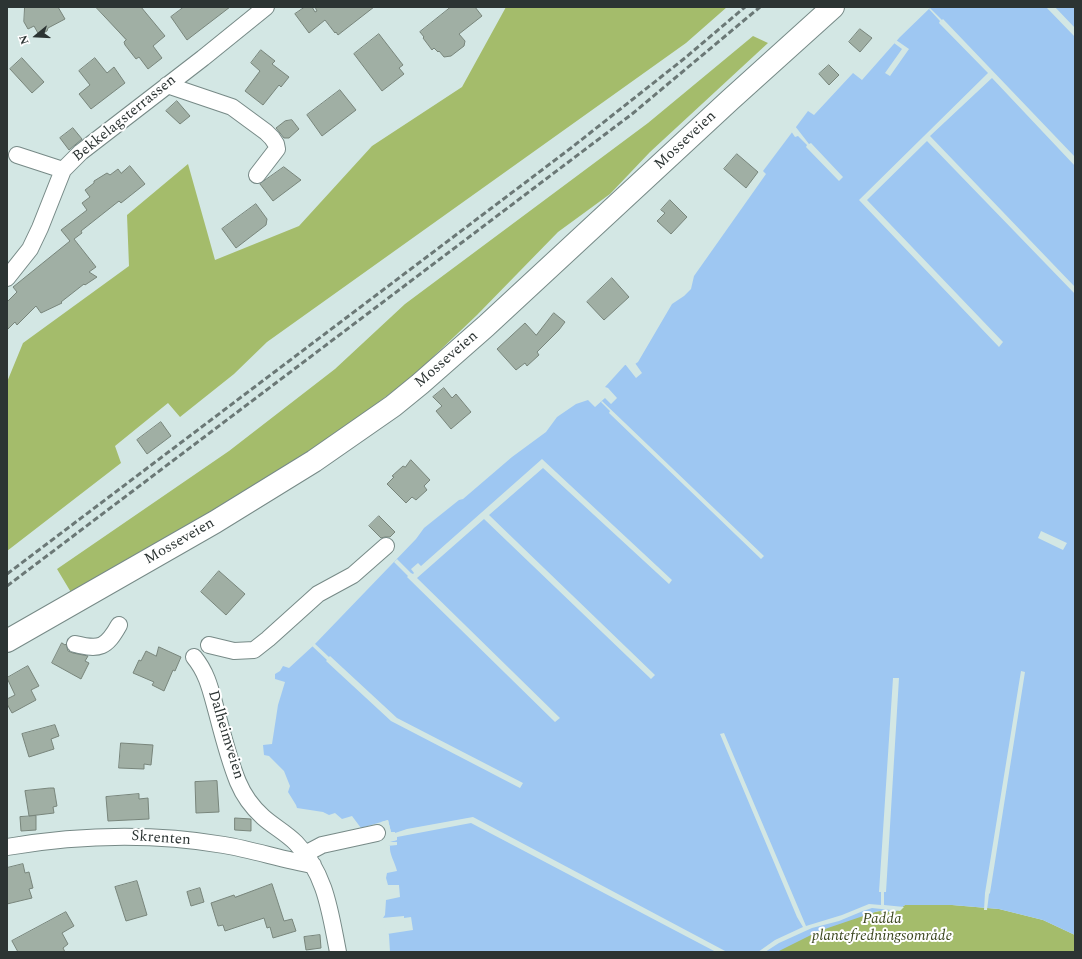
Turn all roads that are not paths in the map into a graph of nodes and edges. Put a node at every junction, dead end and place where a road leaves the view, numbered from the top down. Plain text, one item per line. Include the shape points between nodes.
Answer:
1 (266, 7) edge
2 (833, 7) edge
3 (168, 85) junction
4 (17, 155) dead end
5 (63, 170) junction
6 (257, 175) dead end
7 (7, 278) edge
8 (386, 546) dead end
9 (119, 625) dead end
10 (7, 641) edge
11 (75, 644) dead end
12 (209, 644) dead end
13 (194, 657) dead end
14 (377, 833) dead end
15 (7, 847) edge
16 (309, 859) junction
17 (337, 952) edge

1 - 3 street, Bekkelagsterrassen
2 - 10 highway, Mosseveien via 486,326 393,406 314,461 215,522
3 - 5 street, Bekkelagsterrassen via 80,152
3 - 6 street via 232,107 272,138 277,149
4 - 5 street
5 - 7 street, Bekkelagsterrassen via 30,249
8 - 12 street via 353,575 318,594 254,650 234,651
9 - 11 street via 109,640 99,647
13 - 16 street, Dalheimveien via 204,671 239,783 263,817 297,844
14 - 16 street via 322,845
15 - 16 street, Skrenten via 66,839 139,837 224,845 294,862
16 - 17 street, Dalheimveien via 329,906

